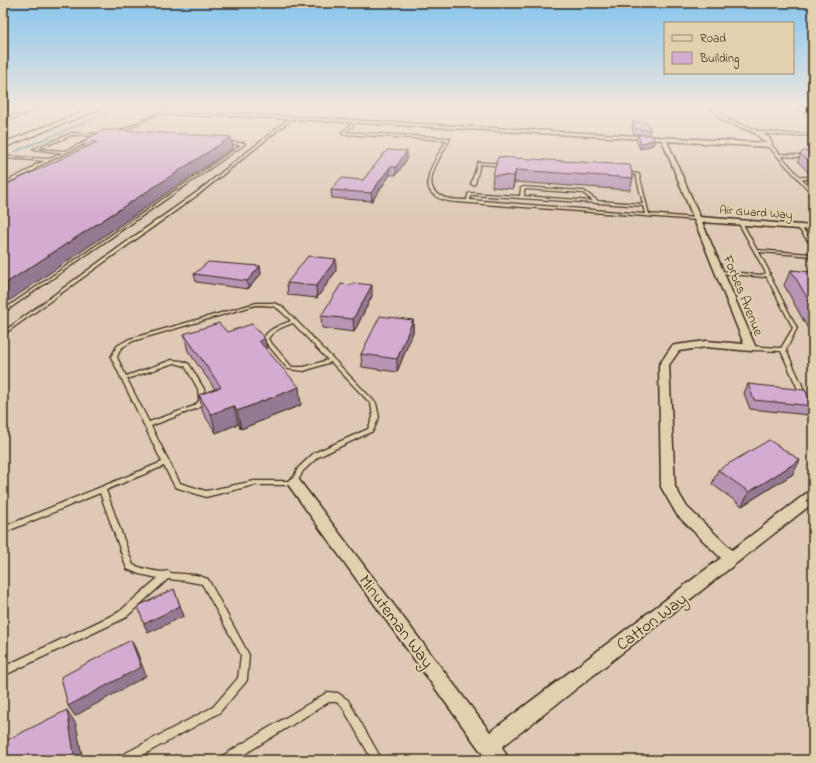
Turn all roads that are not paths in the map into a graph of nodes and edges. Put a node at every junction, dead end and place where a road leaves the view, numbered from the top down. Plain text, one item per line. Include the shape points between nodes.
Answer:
1 (52, 143) edge
2 (88, 143) edge
3 (220, 143) edge
4 (261, 143) edge
5 (447, 143) edge
6 (665, 143) edge
7 (727, 143) edge
8 (769, 145) joint
9 (67, 152) junction
10 (779, 155) junction
11 (3, 157) edge
12 (813, 157) edge
13 (49, 160) junction
14 (503, 165) edge
15 (621, 173) edge
16 (798, 178) junction
17 (813, 178) edge
18 (3, 184) edge
19 (473, 184) dead end
20 (813, 194) edge
21 (522, 197) junction
22 (468, 201) junction
23 (597, 202) junction
24 (645, 205) junction
25 (647, 216) junction
26 (697, 219) junction
27 (740, 222) junction
28 (799, 227) junction
29 (813, 228) edge
30 (812, 244) edge
31 (756, 251) junction
32 (813, 255) edge
33 (720, 272) junction
34 (767, 275) junction
35 (3, 312) edge
36 (294, 321) junction
37 (3, 334) edge
38 (751, 348) junction
39 (784, 350) junction
40 (332, 360) junction
41 (124, 378) junction
42 (813, 414) edge
43 (148, 425) junction
44 (166, 463) junction
45 (294, 483) junction
46 (102, 489) junction
47 (813, 497) edge
48 (3, 530) edge
49 (732, 559) junction
50 (168, 574) junction
51 (3, 672) edge
52 (489, 745) junction
53 (124, 760) edge
54 (226, 760) edge
55 (377, 760) edge
56 (499, 760) edge

1 - 9 lane via 34,150
2 - 9 lane
3 - 35 lane via 244,144
4 - 37 lane via 198,193
5 - 22 lane via 431,170 429,184 432,191 446,200
6 - 26 street, Forbes Avenue
7 - 8 street
8 - 10 lane
9 - 13 lane
10 - 12 lane
10 - 16 lane
11 - 13 lane
13 - 18 lane
14 - 19 lane via 479,163
15 - 24 lane via 637,174
16 - 17 lane
16 - 20 lane
21 - 22 lane via 470,194
21 - 23 lane
21 - 23 lane via 523,188 576,190 589,195
22 - 25 lane
23 - 24 lane
24 - 25 lane
25 - 26 lane
26 - 27 street, Air Guard Way
26 - 33 street, Forbes Avenue
27 - 28 street, Air Guard Way
27 - 31 lane
28 - 29 street, Air Guard Way
28 - 30 lane
31 - 32 lane
31 - 34 lane
33 - 34 lane
33 - 38 street, Forbes Avenue
34 - 39 lane via 795,328
36 - 40 lane
36 - 40 lane via 266,334 265,340 290,368 304,369
36 - 41 lane via 280,306 256,304 131,340 119,347 114,357
38 - 39 lane
38 - 49 street, Forbes Avenue via 706,344 676,348 664,365 668,487 682,511
39 - 42 lane
40 - 45 lane via 374,404 376,417 371,430 316,455 300,470
41 - 43 lane
41 - 43 lane via 174,361 188,366 201,389 202,401 196,407
43 - 44 lane
44 - 45 lane via 177,485 206,494 254,483
44 - 46 lane
45 - 52 street, Minuteman Way
46 - 48 lane
46 - 50 lane via 130,567 141,572
47 - 49 street, Catton Way
49 - 52 street, Catton Way
50 - 51 lane via 122,615
50 - 53 lane via 205,581 245,655 242,680 216,710
52 - 56 street, Minuteman Way
54 - 55 lane via 328,697 338,698 345,703

